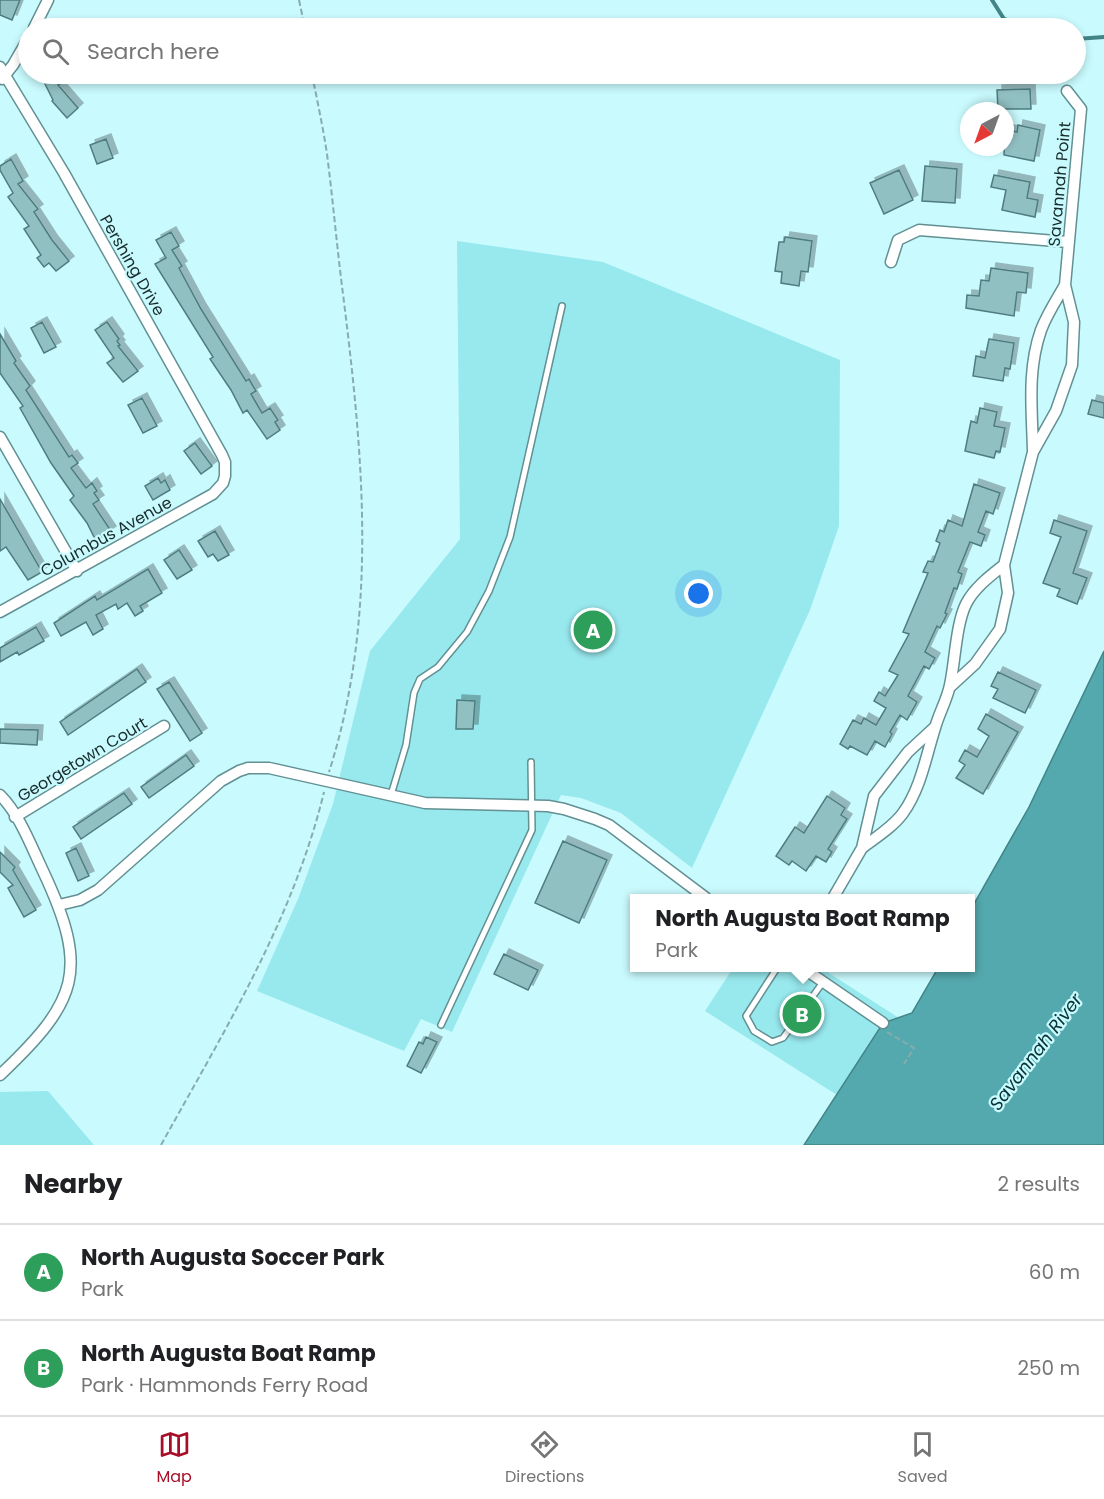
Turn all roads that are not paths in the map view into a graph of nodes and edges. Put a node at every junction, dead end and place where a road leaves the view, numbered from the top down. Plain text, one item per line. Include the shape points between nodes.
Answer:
1 (48, 0) edge
2 (39, 18) edge
3 (18, 52) edge
4 (2, 74) edge
5 (1067, 91) dead end
6 (1068, 242) junction
7 (891, 262) dead end
8 (1065, 285) junction
9 (562, 306) dead end
10 (0, 437) edge
11 (1033, 452) junction
12 (222, 483) joint
13 (1004, 565) junction
14 (76, 571) junction
15 (0, 612) edge
16 (950, 687) junction
17 (164, 726) dead end
18 (935, 727) junction
19 (531, 762) dead end
20 (0, 795) edge
21 (390, 796) junction
22 (531, 806) junction
23 (15, 817) junction
24 (862, 848) junction
25 (701, 894) edge
26 (835, 894) edge
27 (59, 905) junction
28 (774, 972) edge
29 (809, 972) edge
30 (823, 982) junction
31 (880, 1021) road end
32 (441, 1025) dead end
33 (0, 1075) edge

1 - 2 street
3 - 4 street
4 - 12 street, Pershing Drive via 64,173 187,389 225,462
5 - 6 street, Savannah Point via 1081,109
6 - 7 street via 919,230 898,240
6 - 8 street, Savannah Point
8 - 11 street, Savannah Point via 1034,352 1030,387
8 - 11 street, Savannah Point via 1074,322 1072,365 1056,411
9 - 21 lane via 510,537 489,591 467,632 438,666 420,679
10 - 14 street
11 - 13 street, Savannah Point
12 - 14 street, Columbus Avenue via 213,494
13 - 16 street, Savannah Point via 982,582 966,604
13 - 16 street, Savannah Point via 1008,593 1000,629 975,664
14 - 15 street, Columbus Avenue
16 - 18 street, Savannah Point
17 - 23 street, Georgetown Court
18 - 24 street, Savannah Point via 908,752 874,796
18 - 24 street, Savannah Point via 927,762 903,813
19 - 22 lane
20 - 23 street
21 - 22 street via 447,804
21 - 27 street via 269,768 248,768 229,775 98,890
22 - 25 street via 564,809 609,825
22 - 32 lane via 532,830
23 - 27 street
24 - 26 street, Savannah Point
27 - 33 street via 72,958 67,991 48,1026
28 - 30 lane via 746,1016 754,1030 772,1042 783,1038
29 - 30 street
30 - 31 street

